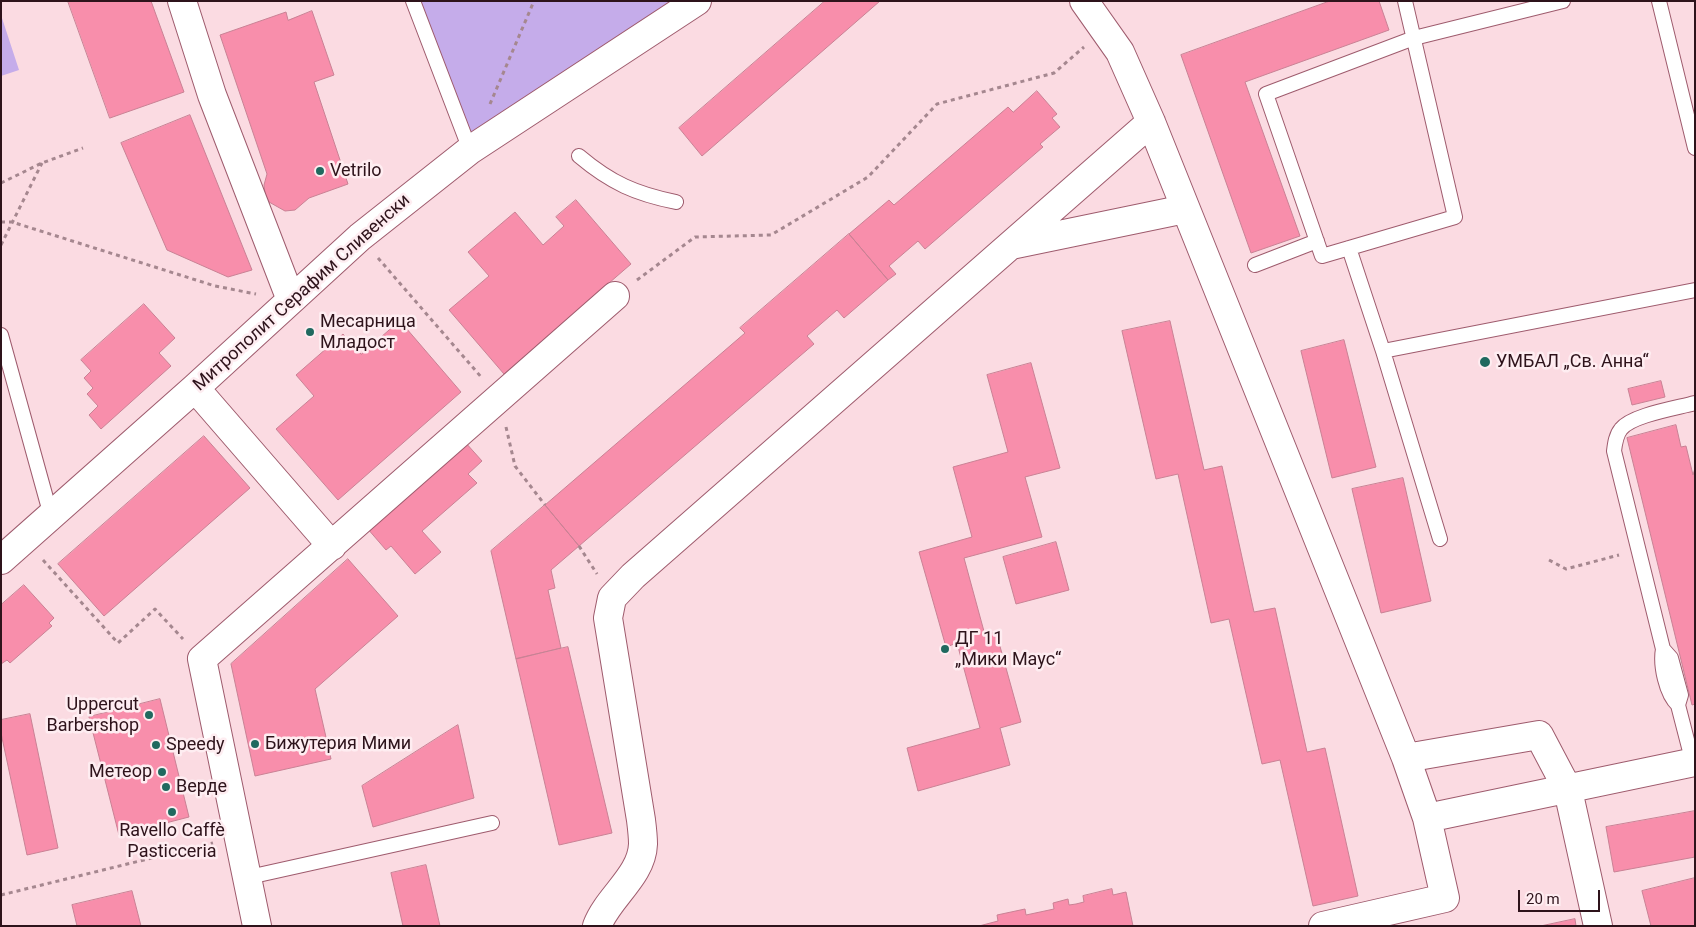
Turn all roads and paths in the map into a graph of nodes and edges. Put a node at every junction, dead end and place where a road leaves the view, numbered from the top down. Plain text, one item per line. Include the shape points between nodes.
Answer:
1 (182, 1) edge
2 (413, 1) edge
3 (534, 1) edge
4 (697, 1) edge
5 (1084, 1) edge
6 (1405, 1) edge
7 (1563, 1) edge
8 (1659, 1) edge
9 (1104, 31) junction
10 (1414, 38) junction
11 (489, 106) dead end
12 (1151, 122) junction
13 (83, 148) dead end
14 (1695, 148) edge
15 (470, 150) junction
16 (580, 156) dead end
17 (42, 163) junction
18 (1, 183) edge
19 (676, 202) dead end
20 (1185, 209) junction
21 (1, 222) edge
22 (12, 222) junction
23 (360, 237) junction
24 (1317, 241) junction
25 (1, 244) edge
26 (1009, 245) junction
27 (1349, 248) junction
28 (1255, 265) dead end
29 (1695, 290) edge
30 (615, 296) joint
31 (291, 300) junction
32 (1, 335) edge
33 (1383, 351) junction
34 (195, 388) junction
35 (500, 399) junction
36 (1695, 403) edge
37 (545, 505) dead end
38 (51, 516) junction
39 (1440, 539) dead end
40 (332, 546) junction
41 (1638, 550) junction
42 (1, 560) edge
43 (1548, 560) dead end
44 (48, 564) dead end
45 (185, 641) dead end
46 (1406, 758) junction
47 (1694, 762) edge
48 (1568, 790) junction
49 (1427, 818) junction
50 (492, 823) dead end
51 (240, 837) junction
52 (248, 877) junction
53 (1, 894) edge
54 (258, 926) edge
55 (597, 926) edge
56 (1323, 926) edge
57 (1598, 926) edge

1 - 31 street via 212,95
2 - 15 lane
3 - 11 path
4 - 15 street, Митрополит Серафим Сливенски
5 - 9 street
6 - 10 lane
7 - 10 lane
8 - 14 lane
9 - 12 street via 1120,52
9 - 30 path via 1054,73 937,104 868,177 770,235 695,237
10 - 24 lane via 1266,94
10 - 27 lane via 1455,216
12 - 20 street
12 - 26 street
13 - 17 path
15 - 23 street, Митрополит Серафим Сливенски
16 - 19 lane via 600,174 623,187
17 - 18 path
17 - 22 path
20 - 26 street
20 - 46 street
21 - 22 path
22 - 25 path
22 - 31 path via 215,286
23 - 31 street, Митрополит Серафим Сливенски
23 - 35 path
24 - 27 lane via 1322,256
24 - 28 lane
26 - 55 street via 612,598 608,618 642,820 643,845 636,869 603,911
27 - 33 lane
29 - 33 lane
30 - 35 street
31 - 34 street, Митрополит Серафим Сливенски
32 - 38 lane
33 - 39 lane
34 - 38 street, Митрополит Серафим Сливенски
34 - 40 street
35 - 37 path via 515,466
35 - 40 street
36 - 41 lane via 1630,421 1621,428 1615,440 1614,451
38 - 42 street, Митрополит Серафим Сливенски
40 - 51 street via 202,659
41 - 43 path via 1566,569
41 - 47 lane via 1663,649 1671,658 1681,695 1678,705
44 - 45 path via 118,643 155,609
46 - 48 street via 1539,735
46 - 49 street
47 - 48 street
48 - 49 street
48 - 57 street
49 - 56 street via 1445,898
50 - 52 lane
51 - 52 street
51 - 53 path
52 - 54 street

